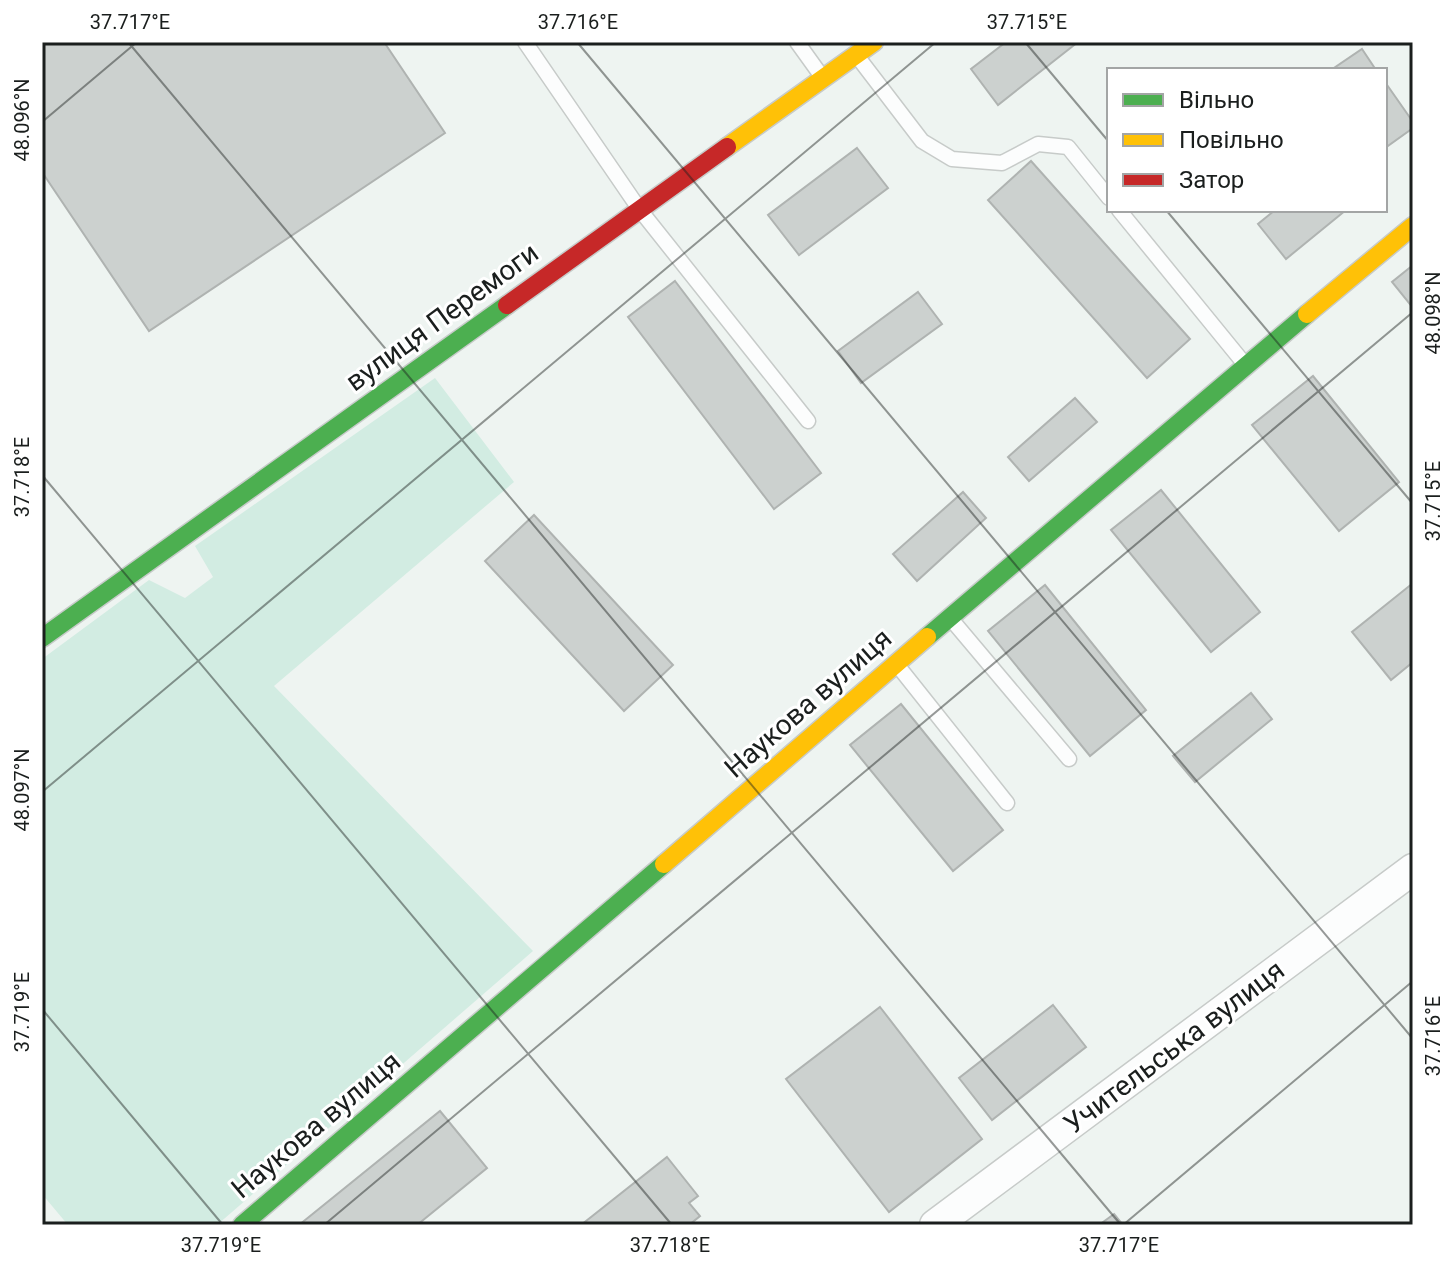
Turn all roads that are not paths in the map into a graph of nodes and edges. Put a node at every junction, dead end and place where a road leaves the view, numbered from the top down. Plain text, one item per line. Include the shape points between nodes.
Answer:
1 (525, 42) edge
2 (797, 42) edge
3 (874, 42) edge
4 (856, 55) junction
5 (824, 78) junction
6 (1107, 196) edge
7 (640, 210) junction
8 (1121, 212) edge
9 (1413, 226) edge
10 (1245, 365) junction
11 (808, 421) dead end
12 (951, 618) junction
13 (42, 638) edge
14 (895, 663) junction
15 (1069, 759) dead end
16 (1007, 803) dead end
17 (1413, 869) edge
18 (242, 1225) edge
19 (935, 1225) edge

1 - 7 lane
2 - 5 lane
3 - 4 street, вулиця Перемоги
4 - 5 street, вулиця Перемоги
4 - 6 lane via 922,141 952,159 1002,163 1038,144 1068,147
5 - 7 street, вулиця Перемоги
7 - 11 lane
7 - 13 street, вулиця Перемоги
8 - 10 lane
9 - 10 street, Наукова вулиця
10 - 12 street, Наукова вулиця
12 - 14 street, Наукова вулиця
12 - 15 lane
14 - 16 lane
14 - 18 street, Наукова вулиця
17 - 19 street, Учительська вулиця

